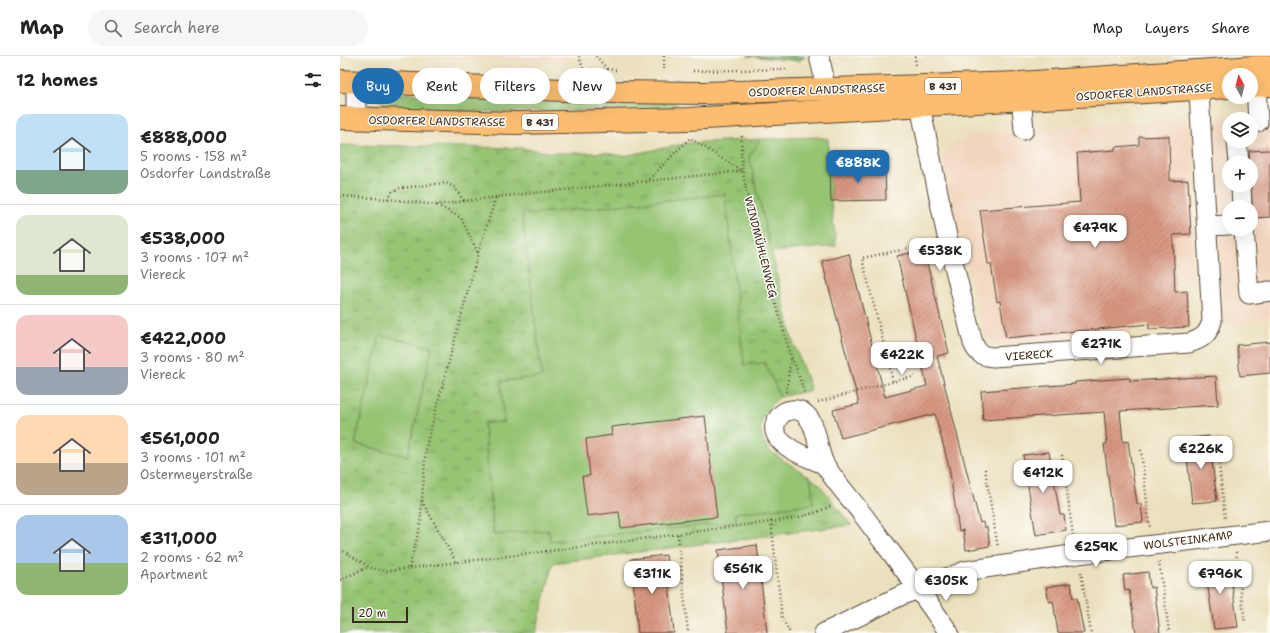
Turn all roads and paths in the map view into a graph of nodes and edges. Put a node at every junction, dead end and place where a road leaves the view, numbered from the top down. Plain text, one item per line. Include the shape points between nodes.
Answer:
1 (579, 56) edge
2 (596, 56) edge
3 (664, 56) edge
4 (819, 56) edge
5 (914, 56) edge
6 (1270, 66) edge
7 (664, 71) dead end
8 (1198, 80) junction
9 (348, 81) edge
10 (1222, 85) edge
11 (1259, 85) edge
12 (917, 88) junction
13 (824, 89) junction
14 (1021, 91) junction
15 (348, 118) edge
16 (1260, 122) edge
17 (1024, 130) dead end
18 (742, 135) dead end
19 (742, 171) junction
20 (646, 182) junction
21 (340, 196) edge
22 (496, 197) junction
23 (388, 199) junction
24 (464, 201) junction
25 (436, 205) junction
26 (1222, 225) edge
27 (1207, 226) junction
28 (1245, 236) edge
29 (948, 241) junction
30 (478, 253) junction
31 (1270, 291) edge
32 (791, 357) junction
33 (915, 376) dead end
34 (893, 381) junction
35 (805, 394) dead end
36 (812, 406) dead end
37 (788, 411) junction
38 (1216, 437) dead end
39 (1141, 450) dead end
40 (1062, 455) dead end
41 (824, 464) junction
42 (985, 469) dead end
43 (422, 500) junction
44 (834, 504) dead end
45 (772, 521) junction
46 (1226, 522) dead end
47 (1270, 531) edge
48 (678, 534) junction
49 (1151, 536) dead end
50 (1073, 539) dead end
51 (1235, 545) dead end
52 (998, 548) dead end
53 (340, 549) edge
54 (456, 562) junction
55 (1159, 562) dead end
56 (1080, 564) dead end
57 (369, 567) junction
58 (410, 568) junction
59 (340, 580) edge
60 (918, 588) junction
61 (1244, 624) dead end
62 (1169, 631) dead end
63 (688, 633) edge
64 (790, 633) edge
65 (824, 633) edge
66 (949, 633) edge
67 (1091, 633) edge

1 - 2 path via 583,69 607,69
3 - 7 path
4 - 13 street
5 - 12 path
6 - 8 main road, OSDORFER LANDSTRASSE / B 431
8 - 10 main road, OSDORFER LANDSTRASSE / B 431
8 - 14 main road, OSDORFER LANDSTRASSE / B 431
8 - 27 street, VIERECK
9 - 13 main road, OSDORFER LANDSTRASSE / B 431 via 613,92 703,93
9 - 15 street
11 - 16 street
12 - 13 main road, OSDORFER LANDSTRASSE / B 431
12 - 14 main road, OSDORFER LANDSTRASSE / B 431
12 - 15 main road, OSDORFER LANDSTRASSE / B 431 via 688,118 503,122
12 - 29 street, VIERECK via 945,201
14 - 17 street
18 - 19 path, WINDMÜHLENWEG
19 - 20 path
19 - 20 path via 690,138
19 - 32 path, WINDMÜHLENWEG via 756,233
20 - 22 path
21 - 23 path
22 - 24 path
22 - 30 path
23 - 24 path via 392,192 400,188 446,183 454,187
23 - 25 path
24 - 25 path
25 - 30 path via 461,218
26 - 27 street
27 - 29 street, VIERECK via 1212,322 1209,332 1201,340 1189,343 993,357 983,356 972,343
28 - 31 street via 1249,294
29 - 34 path via 862,258
30 - 43 path via 426,447
32 - 35 path, WINDMÜHLENWEG
32 - 37 path, WINDMÜHLENWEG via 784,400
33 - 34 path
34 - 36 path via 821,400
37 - 41 street via 801,410 809,419
37 - 41 street via 778,418 776,426 779,440 798,455
38 - 46 path
39 - 49 path
40 - 50 path
41 - 60 street
42 - 52 path
43 - 54 path
43 - 58 path via 420,526
44 - 45 path via 810,514
45 - 48 path
45 - 64 path via 782,618
47 - 60 street, WOLSTEINKAMP via 1078,554 965,571
48 - 54 path
48 - 63 path
51 - 61 path
53 - 57 path
54 - 58 path
55 - 62 path
56 - 67 path
57 - 58 path via 388,570
57 - 59 path
60 - 65 street, WOLSTEINKAMP
60 - 66 street

